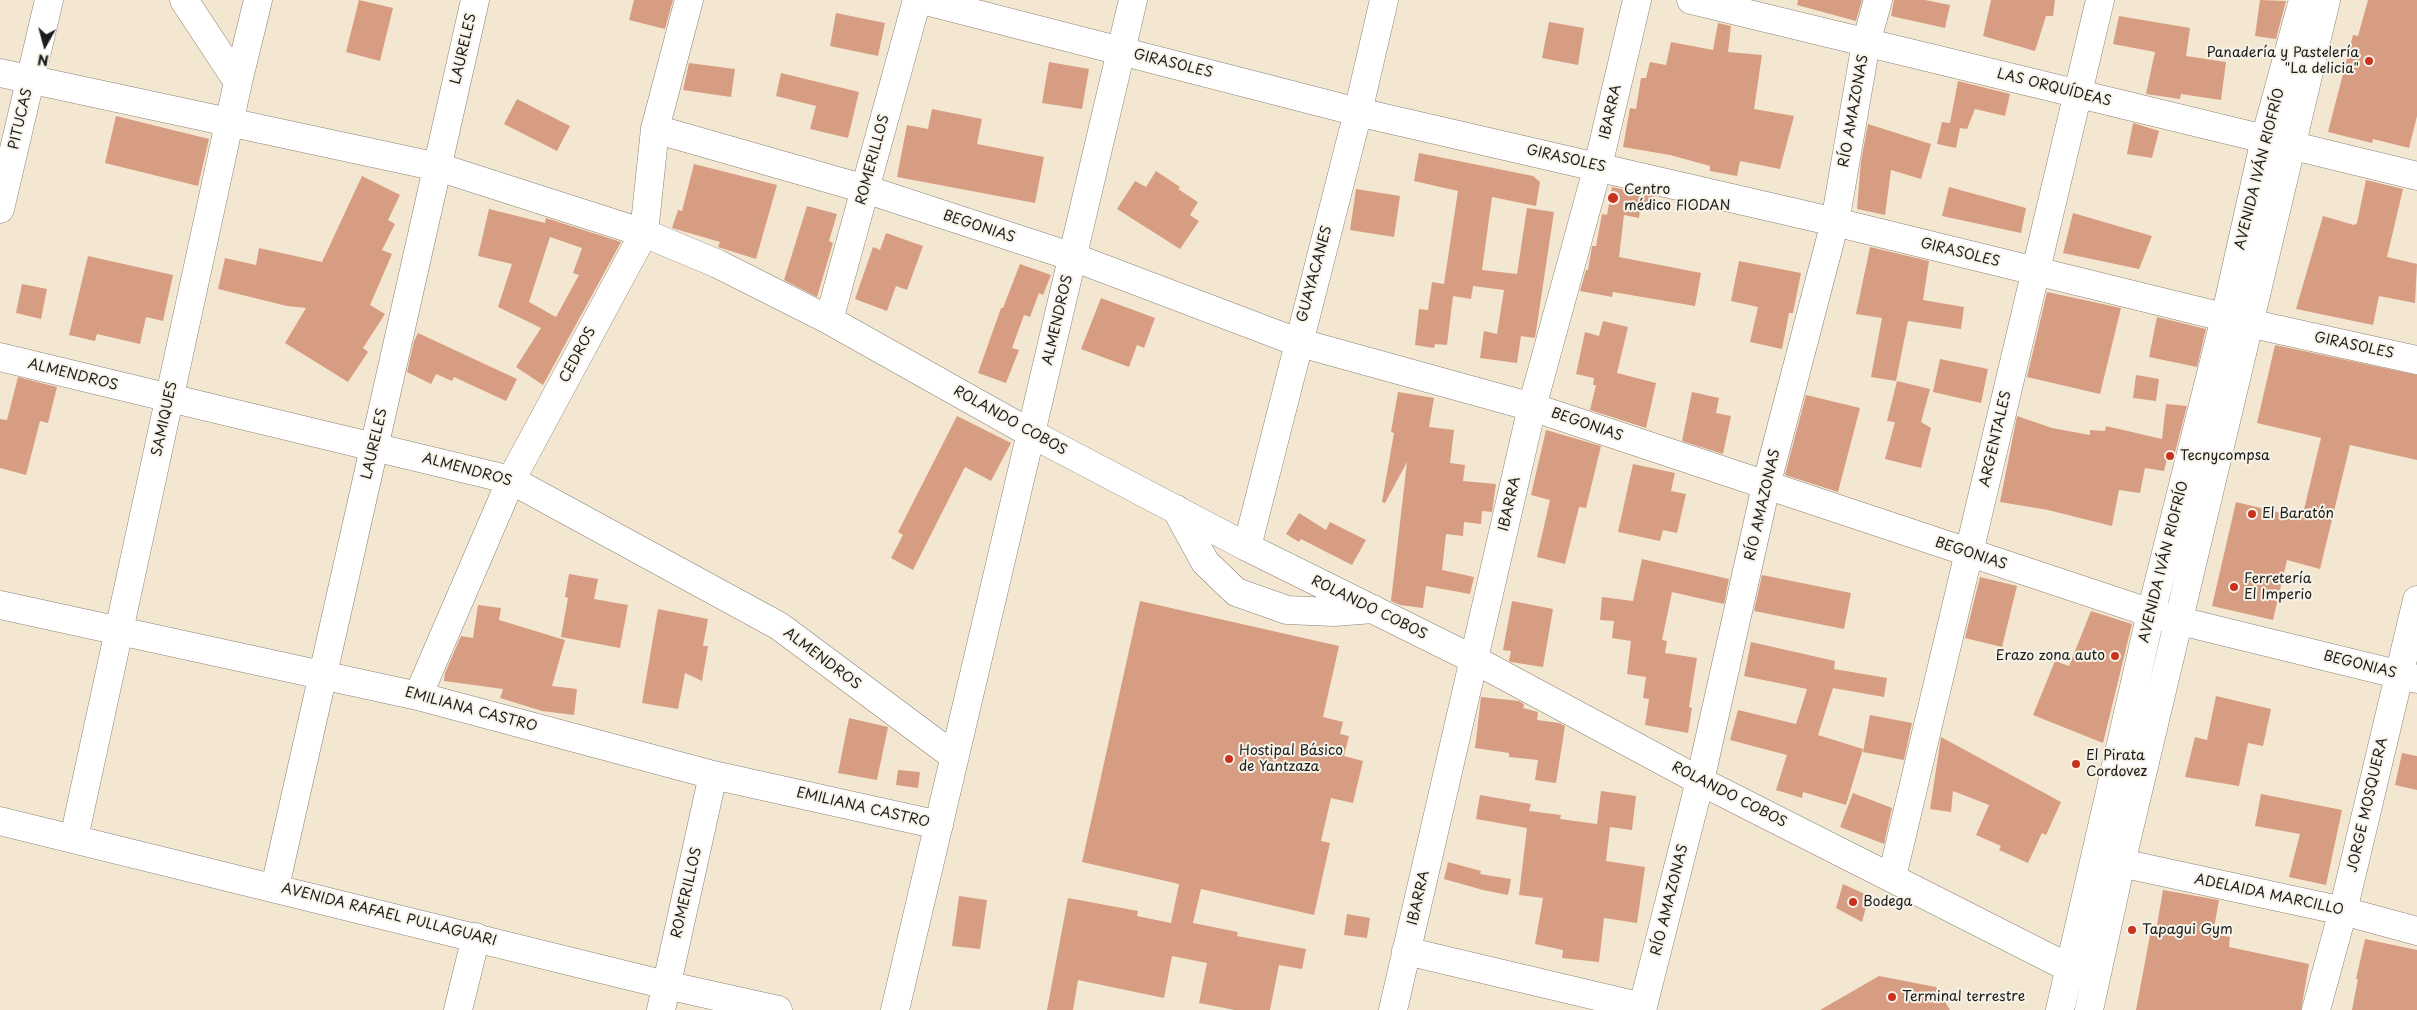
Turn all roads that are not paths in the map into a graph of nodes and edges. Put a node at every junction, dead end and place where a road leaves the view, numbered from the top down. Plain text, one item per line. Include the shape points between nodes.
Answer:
1 (49, 0) edge
2 (184, 0) edge
3 (258, 0) edge
4 (475, 0) edge
5 (689, 0) edge
6 (917, 0) edge
7 (922, 0) edge
8 (1133, 0) edge
9 (1384, 0) edge
10 (1637, 0) edge
11 (1691, 0) edge
12 (1878, 0) edge
13 (2100, 0) edge
14 (2303, 0) edge
15 (2326, 0) edge
16 (1866, 43) junction
17 (1122, 52) junction
18 (0, 73) edge
19 (30, 80) junction
20 (238, 82) junction
21 (2078, 94) junction
22 (1358, 112) junction
23 (229, 122) junction
24 (655, 129) junction
25 (2265, 139) junction
26 (2292, 145) junction
27 (1598, 166) junction
28 (438, 167) junction
29 (2417, 176) edge
30 (865, 189) junction
31 (0, 209) edge
32 (1835, 222) junction
33 (644, 233) junction
34 (1073, 257) junction
35 (2036, 271) junction
36 (829, 320) junction
37 (2237, 320) junction
38 (1297, 342) junction
39 (0, 357) edge
40 (2417, 360) edge
41 (169, 398) junction
42 (1532, 407) junction
43 (1032, 434) junction
44 (375, 447) junction
45 (511, 480) junction
46 (1766, 486) junction
47 (1176, 509) junction
48 (1247, 547) junction
49 (1968, 554) junction
50 (2417, 600) edge
51 (0, 605) edge
52 (1374, 609) junction
53 (2151, 612) junction
54 (2180, 622) junction
55 (119, 631) junction
56 (1475, 660) junction
57 (323, 675) junction
58 (2408, 676) edge
59 (418, 696) junction
60 (955, 757) junction
61 (713, 775) junction
62 (1700, 781) junction
63 (0, 821) edge
64 (939, 825) junction
65 (74, 838) junction
66 (2121, 863) junction
67 (1892, 877) junction
68 (275, 887) junction
69 (2343, 911) junction
70 (2417, 931) edge
71 (476, 937) junction
72 (1406, 951) junction
73 (2070, 969) junction
74 (2096, 981) junction
75 (664, 997) edge
76 (1643, 1008) edge
77 (458, 1010) edge
78 (778, 1010) edge
79 (895, 1010) edge
80 (1393, 1010) edge
81 (2060, 1010) edge
82 (2090, 1010) edge
83 (2316, 1010) edge

1 - 19 street, PITUCAS
2 - 20 street
3 - 20 street, SAMIQUES
4 - 28 street, LAURELES
5 - 24 street, CEDROS
6 - 30 street, ROMERILLOS
7 - 17 street, GIRASOLES
8 - 17 street, ALMENDROS
9 - 22 street, GUAYACANES
10 - 27 street, IBARRA
11 - 16 street, LAS ORQUÍDEAS
12 - 16 street, RÍO AMAZONAS
13 - 21 street, ARGENTALES
14 - 25 street, AVENIDA IVÁN RIOFRÍO
15 - 26 street, AVENIDA IVÁN RIOFRÍO
16 - 21 street, LAS ORQUÍDEAS
16 - 32 street, RÍO AMAZONAS
17 - 22 street, GIRASOLES
17 - 34 street, ALMENDROS
18 - 19 street, ROLANDO COBOS
19 - 23 street, ROLANDO COBOS
19 - 31 street, PITUCAS
20 - 23 street, SAMIQUES
21 - 25 street, LAS ORQUÍDEAS
21 - 35 street, ARGENTALES
22 - 27 street, GIRASOLES
22 - 38 street, GUAYACANES
23 - 28 street, ROLANDO COBOS
23 - 41 street, SAMIQUES
24 - 30 street, BEGONIAS
24 - 33 street, CEDROS
25 - 26 street, LAS ORQUÍDEAS
25 - 37 street, AVENIDA IVÁN RIOFRÍO
26 - 29 street, LAS ORQUÍDEAS
26 - 37 street, AVENIDA IVÁN RIOFRÍO
27 - 32 street, GIRASOLES
27 - 42 street, IBARRA
28 - 33 street, ROLANDO COBOS
28 - 44 street, LAURELES
30 - 34 street, BEGONIAS
30 - 36 street, ROMERILLOS
32 - 35 street, GIRASOLES
32 - 46 street, RÍO AMAZONAS
33 - 36 street, ROLANDO COBOS via 718,264
33 - 45 street, CEDROS
34 - 38 street, BEGONIAS
34 - 43 street, ALMENDROS
35 - 37 street, GIRASOLES
35 - 49 street, ARGENTALES
36 - 43 street, ROLANDO COBOS
37 - 40 street, GIRASOLES
37 - 53 street, AVENIDA IVÁN RIOFRÍO
37 - 54 street, AVENIDA IVÁN RIOFRÍO
38 - 42 street, BEGONIAS
38 - 48 street, GUAYACANES
39 - 41 street, ALMENDROS
41 - 44 street, ALMENDROS
41 - 55 street, SAMIQUES
42 - 46 street, BEGONIAS
42 - 56 street, IBARRA
43 - 47 street, ROLANDO COBOS
43 - 60 street, ALMENDROS
44 - 45 street, ALMENDROS
44 - 57 street, LAURELES
45 - 59 street, CEDROS
45 - 60 street, ALMENDROS via 779,626
46 - 49 street, BEGONIAS
46 - 62 street, RÍO AMAZONAS
47 - 48 street, ROLANDO COBOS
47 - 52 street via 1205,562 1236,592 1287,610 1334,612
48 - 52 street, ROLANDO COBOS
49 - 53 street, BEGONIAS
49 - 67 street, ARGENTALES
50 - 58 street, JORGE MOSQUERA
51 - 55 street, EMILIANA CASTRO
52 - 56 street, ROLANDO COBOS
53 - 54 street, BEGONIAS
53 - 73 street, AVENIDA IVÁN RIOFRÍO
54 - 58 street, BEGONIAS
54 - 66 street, AVENIDA IVÁN RIOFRÍO
55 - 57 street, EMILIANA CASTRO
55 - 65 street, SAMIQUES
56 - 62 street, ROLANDO COBOS
56 - 72 street, IBARRA
57 - 59 street, EMILIANA CASTRO
57 - 68 street, LAURELES
58 - 69 street, JORGE MOSQUERA
59 - 61 street, EMILIANA CASTRO
60 - 64 street, ALMENDROS
61 - 64 street, EMILIANA CASTRO
61 - 75 street, ROMERILLOS
62 - 67 street, ROLANDO COBOS
62 - 76 street, RÍO AMAZONAS
63 - 65 street, AVENIDA RAFAEL PULLAGUARI
64 - 79 street, ALMENDROS
65 - 68 street, AVENIDA RAFAEL PULLAGUARI
66 - 69 street, ADELAIDA MARCILLO
66 - 74 street, AVENIDA IVÁN RIOFRÍO
67 - 73 street, ROLANDO COBOS
68 - 71 street, AVENIDA RAFAEL PULLAGUARI
69 - 70 street, ADELAIDA MARCILLO
69 - 83 street, JORGE MOSQUERA
71 - 75 street, AVENIDA RAFAEL PULLAGUARI
71 - 77 street
72 - 76 street
72 - 80 street, IBARRA
73 - 74 street, ROLANDO COBOS
73 - 81 street, AVENIDA IVÁN RIOFRÍO
74 - 82 street, AVENIDA IVÁN RIOFRÍO
75 - 78 street, AVENIDA RAFAEL PULLAGUARI

